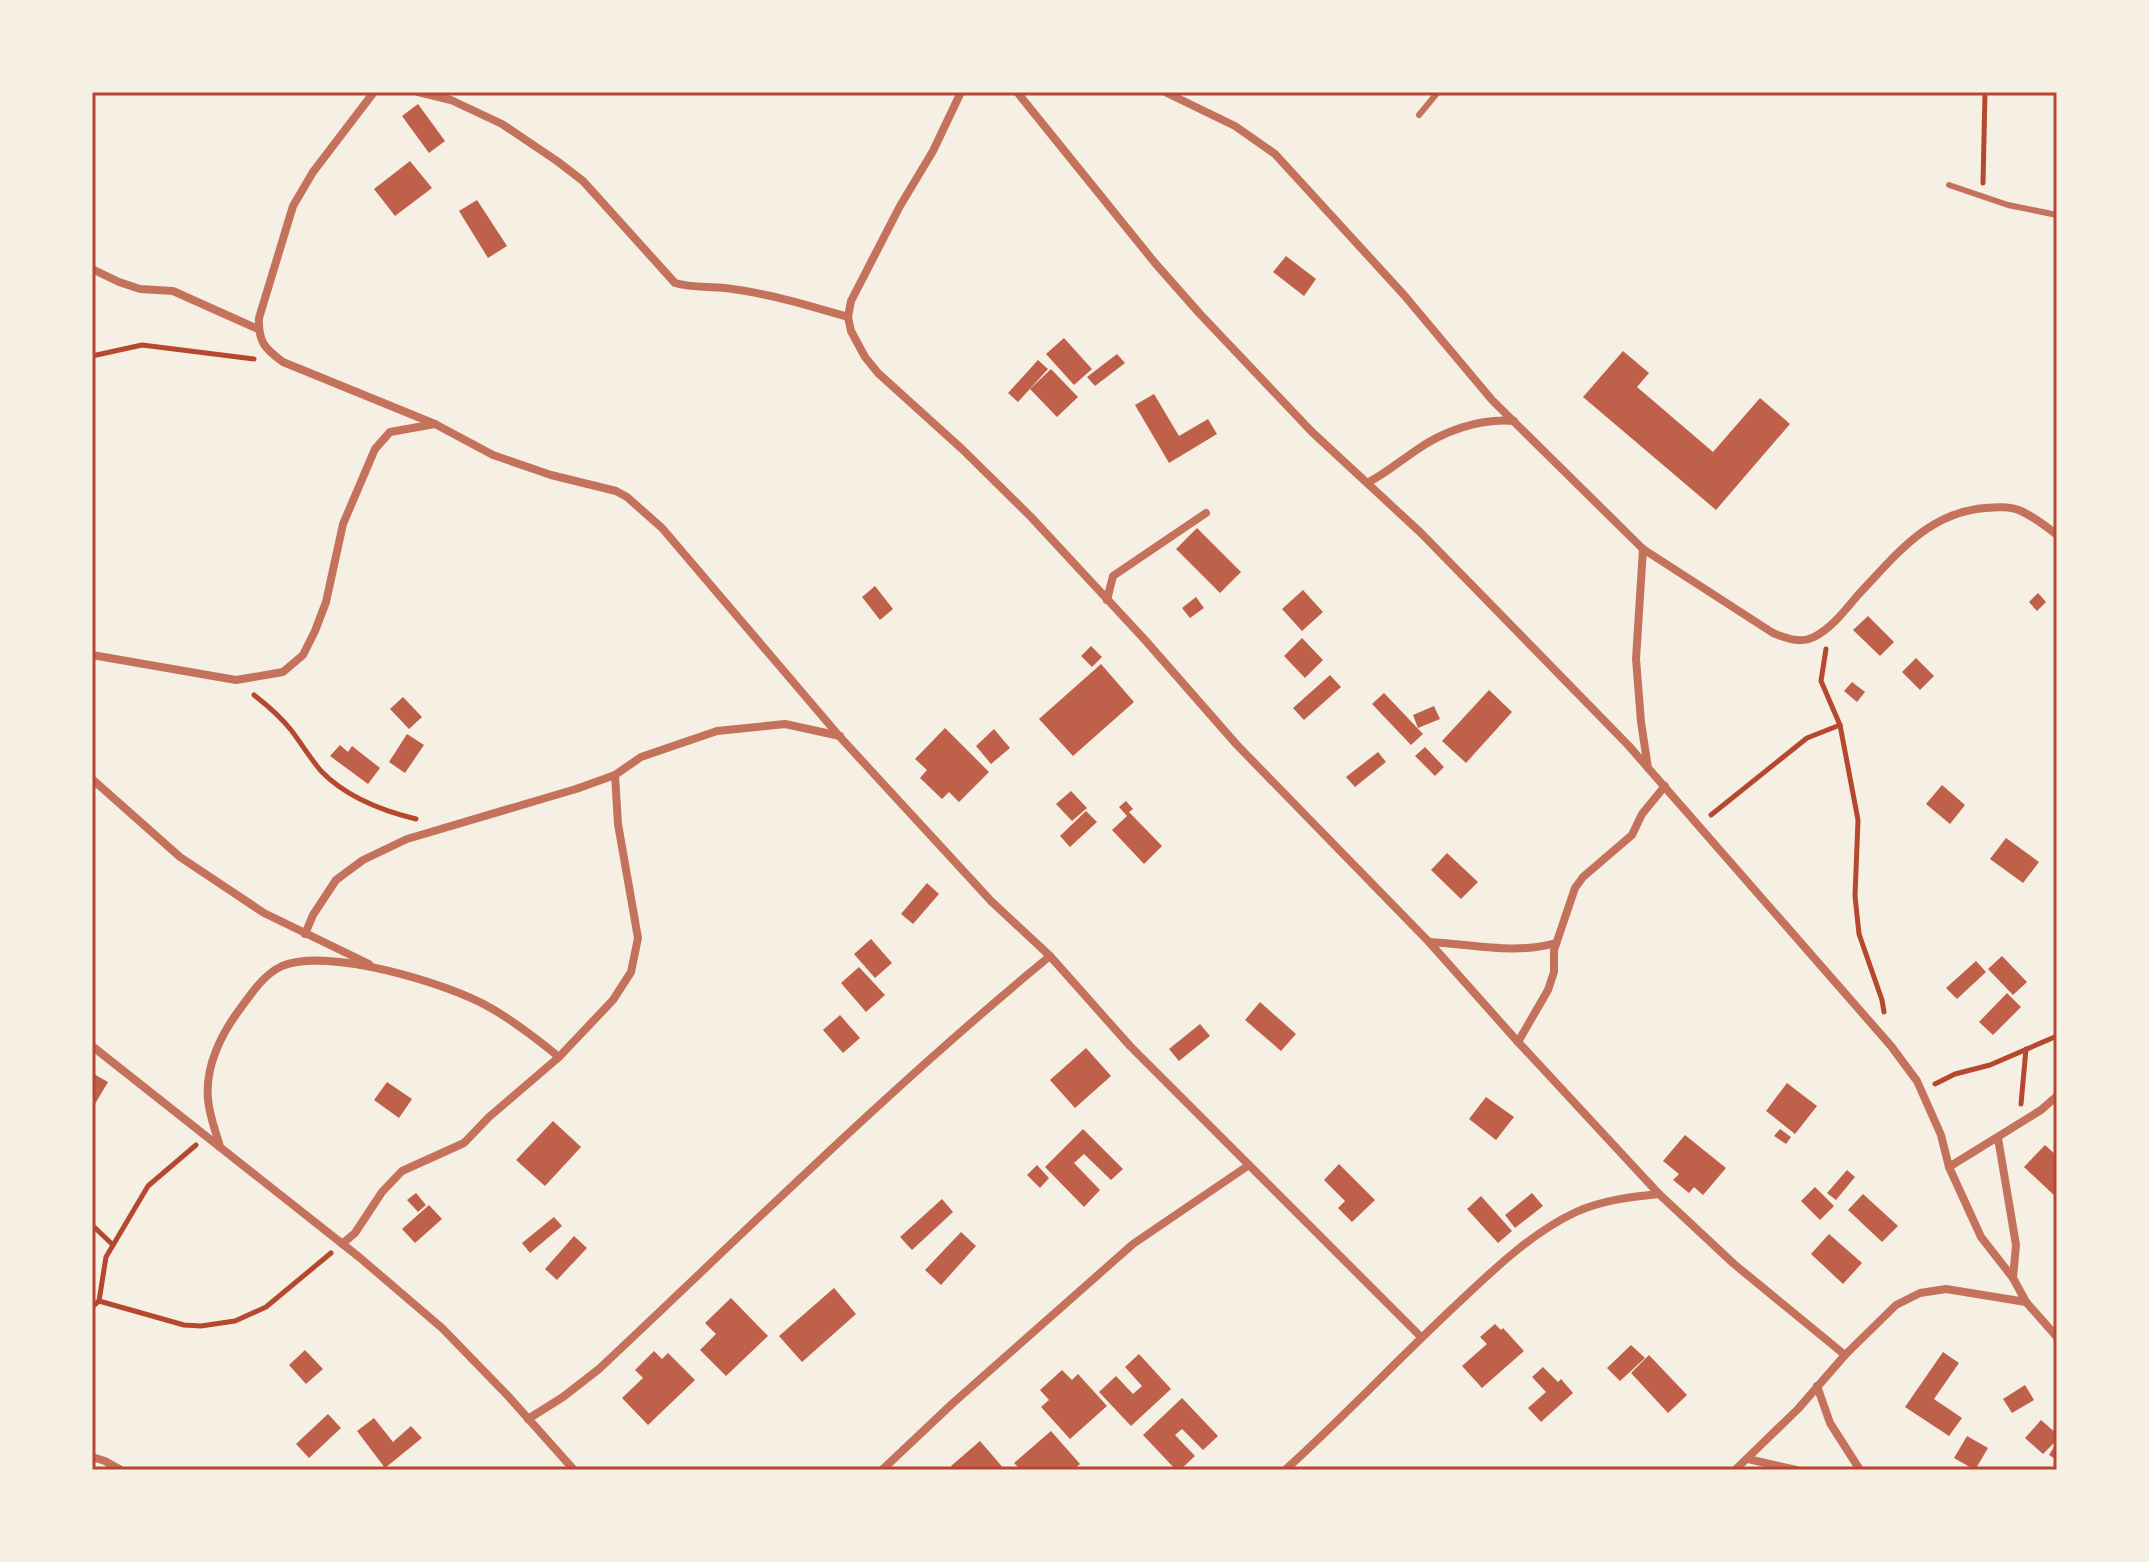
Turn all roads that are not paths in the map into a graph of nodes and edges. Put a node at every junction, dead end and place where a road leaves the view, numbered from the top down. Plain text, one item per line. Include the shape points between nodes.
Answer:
1 (374, 92) edge
2 (418, 92) edge
3 (961, 92) edge
4 (1165, 92) edge
5 (1438, 92) edge
6 (1023, 94) edge
7 (1419, 115) dead end
8 (1949, 185) dead end
9 (2057, 215) edge
10 (92, 269) edge
11 (848, 317) junction
12 (258, 329) junction
13 (1515, 421) junction
14 (435, 424) junction
15 (1369, 482) junction
16 (1206, 513) dead end
17 (2057, 535) edge
18 (1643, 549) junction
19 (1107, 600) junction
20 (92, 655) edge
21 (840, 737) junction
22 (1648, 769) junction
23 (615, 775) junction
24 (92, 779) edge
25 (1665, 786) junction
26 (305, 934) junction
27 (1429, 942) junction
28 (1556, 943) junction
29 (1050, 956) junction
30 (378, 969) junction
31 (1518, 1042) junction
32 (92, 1046) edge
33 (559, 1057) junction
34 (2057, 1096) edge
35 (1998, 1138) junction
36 (221, 1148) junction
37 (1249, 1165) junction
38 (1949, 1167) junction
39 (1659, 1194) junction
40 (342, 1244) junction
41 (2013, 1278) junction
42 (2026, 1302) junction
43 (1421, 1337) junction
44 (2057, 1337) edge
45 (1845, 1355) junction
46 (1817, 1386) junction
47 (528, 1419) junction
48 (92, 1457) edge
49 (1748, 1459) junction
50 (121, 1470) edge
51 (574, 1470) edge
52 (882, 1470) edge
53 (1285, 1470) edge
54 (1735, 1470) edge
55 (1796, 1470) edge
56 (1860, 1470) edge

1 - 12 street via 293,206
2 - 11 street via 451,100 502,124 557,161 583,181 675,283 771,296
3 - 11 street via 856,289
4 - 13 street via 1235,126 1275,154
5 - 7 lane
6 - 15 street via 1200,314 1312,432
8 - 9 lane
10 - 12 street via 140,289 173,291
11 - 19 street via 878,373 1031,517
12 - 14 street via 263,348 283,362
13 - 15 street via 1491,419 1444,434
13 - 18 street
14 - 20 street via 390,432 375,449 343,524 326,602 303,655 283,672 236,680
14 - 21 street via 493,455 627,497 662,528
15 - 22 street
16 - 19 street via 1113,576
17 - 18 street via 2011,508 1951,514 1928,527 1834,621 1801,641 1773,633
18 - 22 street via 1636,659
19 - 27 street via 1237,745
21 - 23 street via 785,724 717,731 641,757
21 - 29 street via 991,901
22 - 25 street
23 - 26 street via 407,839 363,860 336,880
23 - 33 street via 637,952 613,1000
24 - 26 street via 180,857
25 - 28 street via 1632,835 1575,888
25 - 38 street via 1917,1081
26 - 30 street
27 - 28 street via 1518,949
27 - 31 street
28 - 31 street via 1548,990
29 - 37 street via 1130,1046
29 - 47 street via 920,1067 599,1369
30 - 33 street via 488,1006
30 - 36 street via 314,960 282,966 264,977 223,1031 210,1072 208,1099
31 - 39 street
32 - 36 street
33 - 40 street via 464,1143 402,1171
34 - 35 street
35 - 38 street
35 - 41 street via 2016,1245
36 - 40 street
37 - 43 street
37 - 52 street via 1133,1244
38 - 41 street via 1981,1237
39 - 43 street via 1608,1201 1541,1232
39 - 45 street
40 - 47 street via 442,1328
41 - 42 street
42 - 44 street
42 - 45 street via 1946,1289 1920,1293 1896,1305
43 - 53 street
45 - 46 street
46 - 49 street
46 - 56 street via 1830,1423
47 - 51 street
48 - 50 street
49 - 54 street
49 - 55 street

